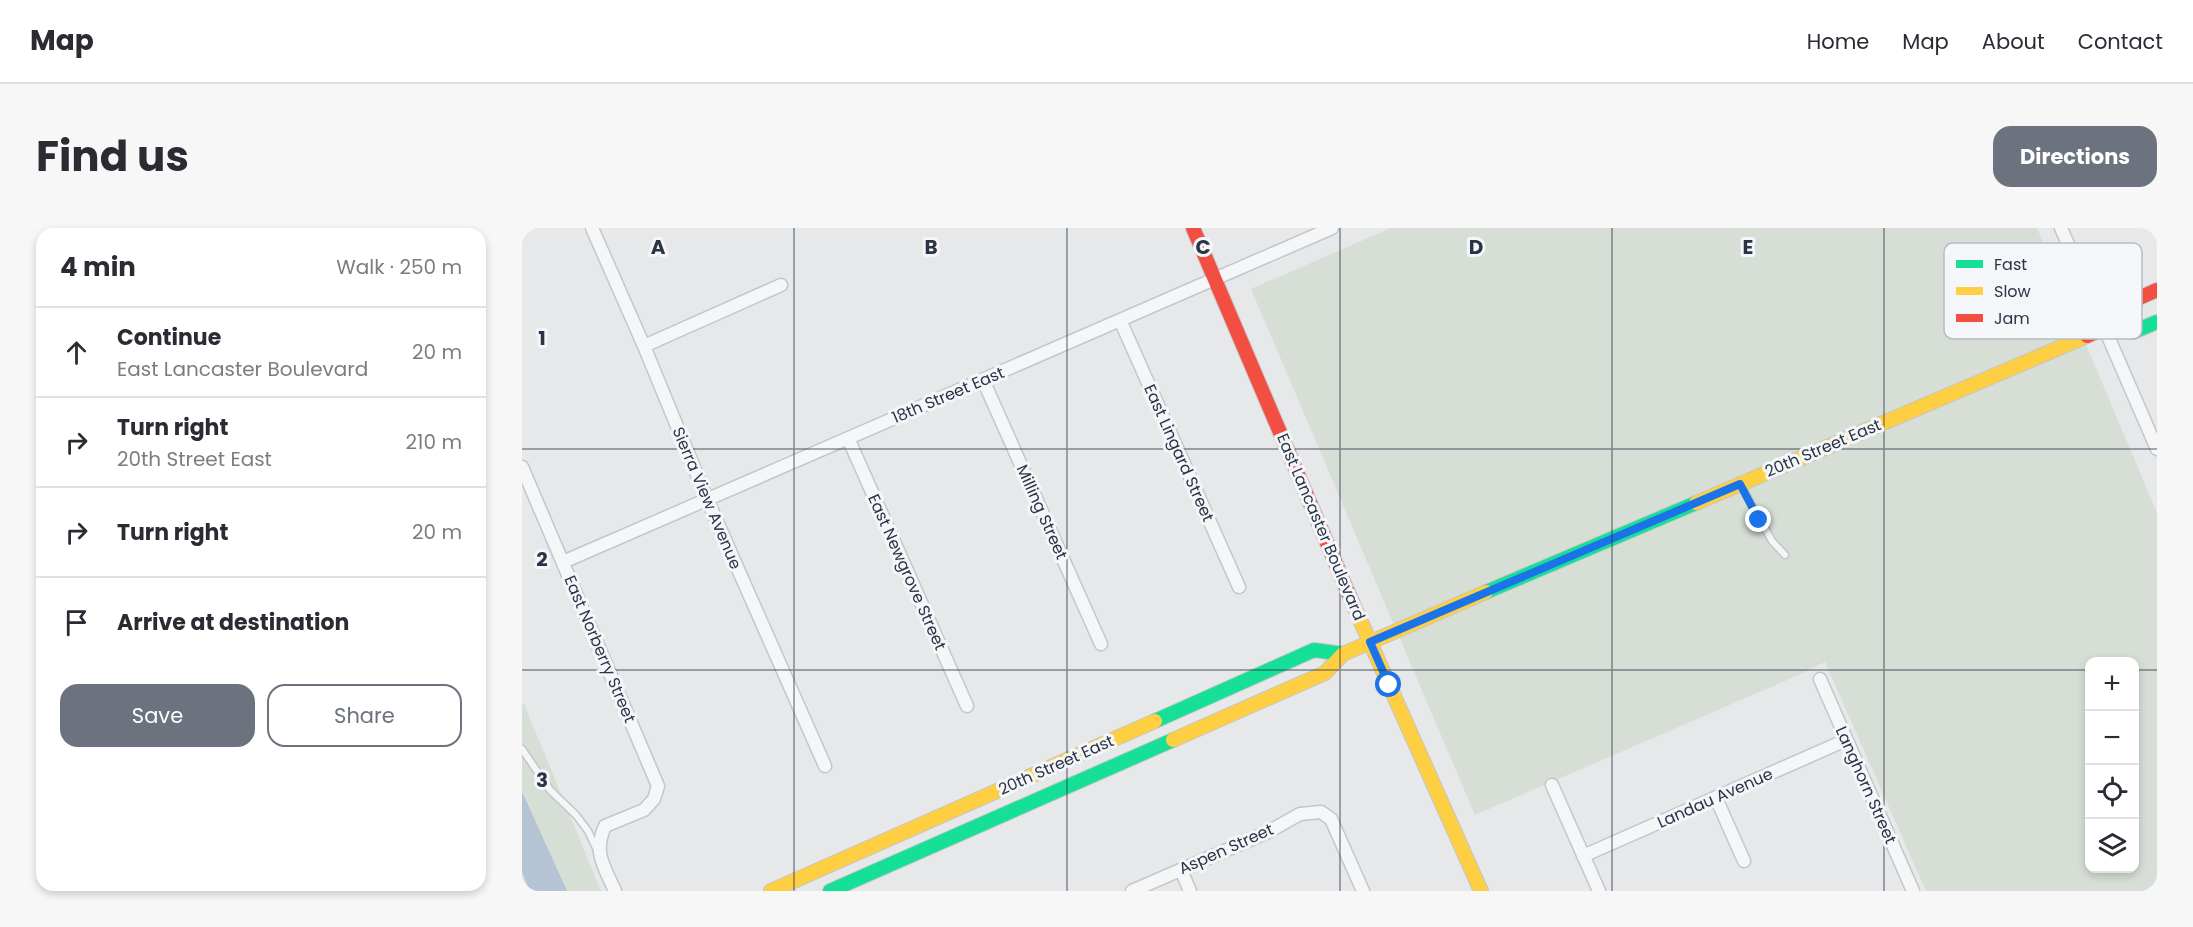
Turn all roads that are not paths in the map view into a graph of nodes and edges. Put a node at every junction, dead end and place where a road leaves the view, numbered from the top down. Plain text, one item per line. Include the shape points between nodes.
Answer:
1 (592, 228) edge
2 (1193, 228) edge
3 (1332, 228) edge
4 (2061, 228) edge
5 (1313, 232) edge
6 (2068, 243) edge
7 (1215, 279) junction
8 (781, 285) dead end
9 (2157, 290) edge
10 (2142, 297) edge
11 (1120, 320) junction
12 (2157, 322) edge
13 (2142, 328) edge
14 (2079, 339) edge
15 (2110, 339) edge
16 (644, 346) junction
17 (983, 380) junction
18 (848, 438) junction
19 (2157, 449) edge
20 (522, 467) edge
21 (1740, 484) junction
22 (707, 499) junction
23 (1785, 555) dead end
24 (563, 562) junction
25 (1239, 587) dead end
26 (1370, 642) junction
27 (1101, 644) dead end
28 (1342, 654) junction
29 (1820, 679) dead end
30 (967, 706) dead end
31 (1846, 740) junction
32 (522, 749) edge
33 (825, 766) dead end
34 (1552, 786) dead end
35 (1716, 798) junction
36 (599, 854) junction
37 (1583, 856) junction
38 (1744, 861) dead end
39 (1180, 870) junction
40 (615, 891) edge
41 (771, 891) edge
42 (830, 891) edge
43 (1132, 891) edge
44 (1190, 891) edge
45 (1363, 891) edge
46 (1481, 891) edge
47 (1599, 891) edge
48 (1913, 891) edge

1 - 16 street, Sierra View Avenue
2 - 7 main road, East Lancaster Boulevard
3 - 5 street, 18th Street East
4 - 6 street
5 - 7 street, 18th Street East
7 - 11 street, 18th Street East
7 - 26 main road, East Lancaster Boulevard
8 - 16 street
9 - 10 main road, 20th Street East
11 - 17 street, 18th Street East
11 - 25 street, East Lingard Street
12 - 13 main road, 20th Street East
14 - 21 main road, 20th Street East
15 - 19 street
16 - 22 street, Sierra View Avenue
17 - 18 street, 18th Street East
17 - 27 street, Milling Street
18 - 22 street, 18th Street East
18 - 30 street, East Newgrove Street
20 - 24 street, East Norberry Street
21 - 23 lane via 1772,541
21 - 26 main road, 20th Street East
22 - 24 street, 18th Street East
22 - 33 street, Sierra View Avenue
24 - 36 street, East Norberry Street via 658,786 654,799 644,810 605,826 599,839
26 - 28 main road, 20th Street East
26 - 46 main road, East Lancaster Boulevard
28 - 41 main road, 20th Street East via 1314,650
28 - 42 main road, 20th Street East via 1325,673
29 - 31 street, Langhorn Street
31 - 35 street, Landau Avenue
31 - 48 street, Langhorn Street
32 - 36 lane via 550,790 588,831
34 - 37 street
35 - 37 street, Landau Avenue
35 - 38 street
36 - 40 street
37 - 47 street
39 - 43 street, Aspen Street
39 - 44 street
39 - 45 street, Aspen Street via 1300,814 1321,812 1331,819

